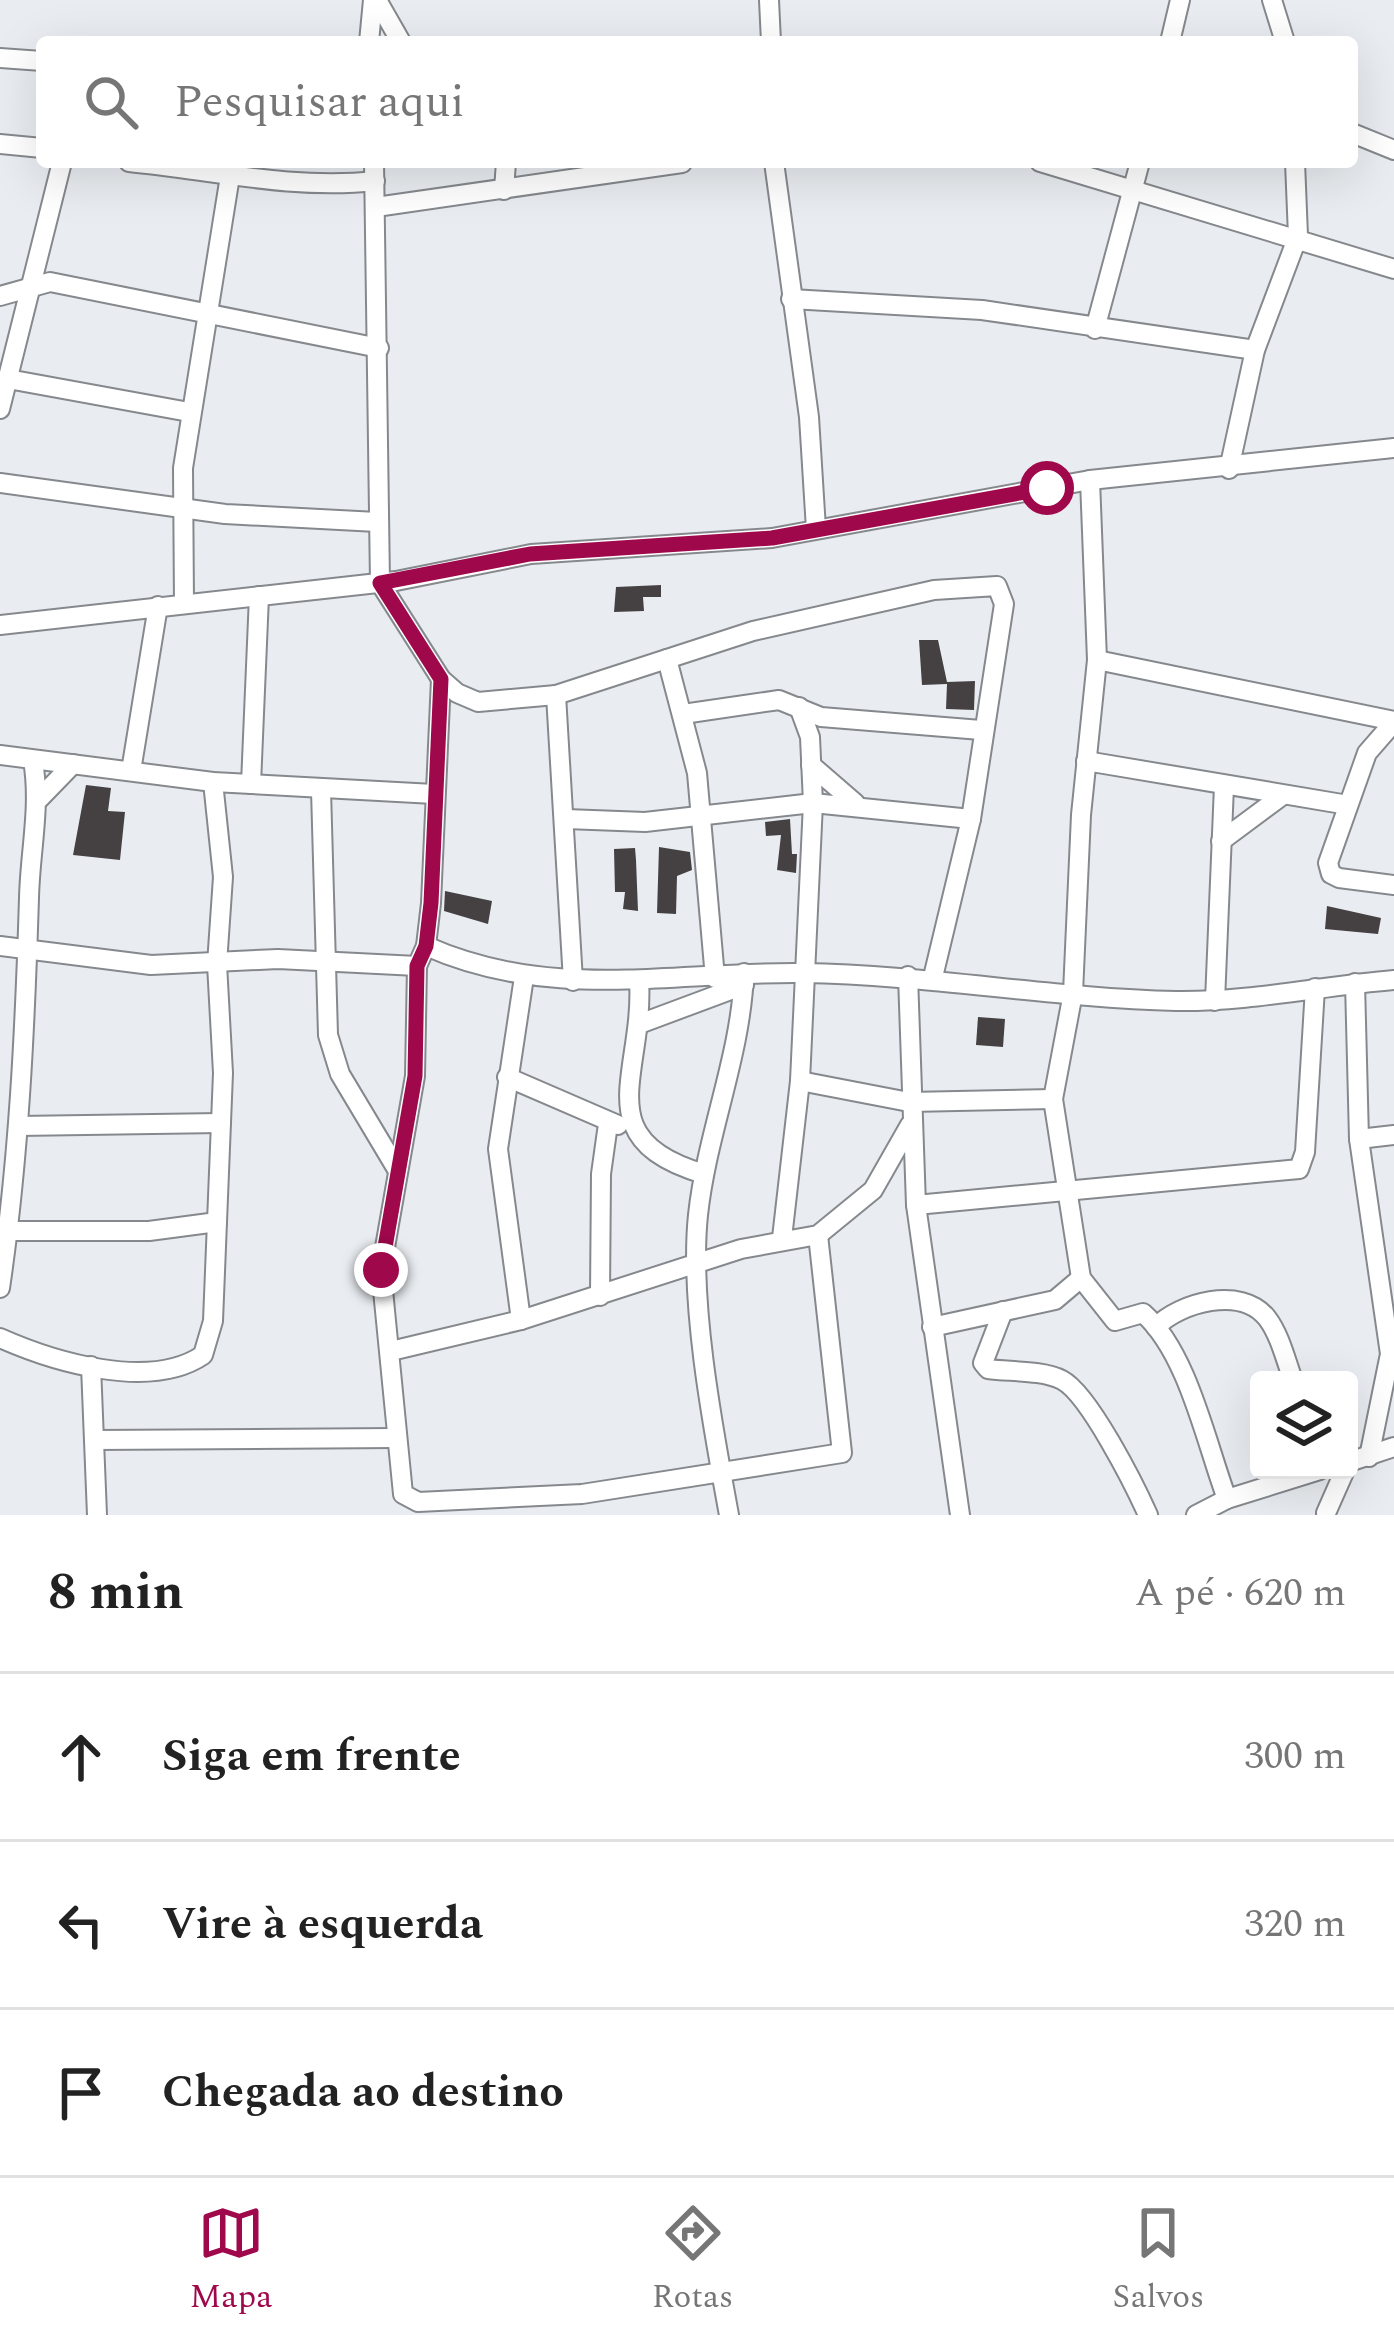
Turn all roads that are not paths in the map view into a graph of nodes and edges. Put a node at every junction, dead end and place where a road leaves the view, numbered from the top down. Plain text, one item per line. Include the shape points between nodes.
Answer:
1 (375, 0) edge
2 (769, 0) edge
3 (1180, 0) edge
4 (1272, 0) edge
5 (370, 36) edge
6 (397, 36) edge
7 (771, 36) edge
8 (1171, 36) edge
9 (1283, 36) edge
10 (0, 58) edge
11 (36, 61) edge
12 (1358, 135) edge
13 (0, 144) edge
14 (36, 147) edge
15 (1394, 150) edge
16 (61, 168) edge
17 (172, 168) edge
18 (506, 168) edge
19 (649, 168) edge
20 (775, 168) edge
21 (1061, 168) edge
22 (1138, 168) edge
23 (1295, 168) edge
24 (374, 171) edge
25 (230, 176) junction
26 (1133, 189) junction
27 (504, 190) junction
28 (376, 207) junction
29 (1298, 236) junction
30 (1394, 269) edge
31 (35, 286) junction
32 (0, 296) edge
33 (791, 299) junction
34 (204, 315) junction
35 (1095, 329) junction
36 (379, 348) junction
37 (1255, 350) junction
38 (8, 379) junction
39 (0, 409) edge
40 (190, 412) junction
41 (1394, 448) edge
42 (1229, 469) junction
43 (1090, 480) junction
44 (0, 483) edge
45 (180, 505) junction
46 (377, 522) junction
47 (816, 529) junction
48 (380, 583) junction
49 (259, 596) junction
50 (184, 604) junction
51 (158, 606) junction
52 (0, 625) edge
53 (667, 659) junction
54 (1097, 660) junction
55 (441, 679) junction
56 (556, 695) junction
57 (800, 707) junction
58 (683, 714) junction
59 (821, 717) junction
60 (1394, 722) edge
61 (981, 730) junction
62 (810, 736) junction
63 (0, 755) edge
64 (33, 760) junction
65 (1086, 761) junction
66 (73, 764) junction
67 (811, 765) junction
68 (131, 771) junction
69 (213, 782) junction
70 (250, 784) junction
71 (1224, 786) junction
72 (321, 790) junction
73 (1248, 790) junction
74 (434, 794) junction
75 (1282, 795) junction
76 (39, 799) junction
77 (813, 802) junction
78 (855, 803) junction
79 (1348, 805) junction
80 (1222, 815) junction
81 (701, 817) junction
82 (971, 818) junction
83 (566, 820) junction
84 (1221, 841) junction
85 (1394, 885) edge
86 (0, 946) edge
87 (426, 946) junction
88 (27, 947) junction
89 (326, 961) junction
90 (217, 964) junction
91 (417, 966) junction
92 (803, 974) junction
93 (908, 976) junction
94 (524, 977) junction
95 (932, 977) junction
96 (715, 978) junction
97 (744, 979) junction
98 (639, 980) junction
99 (1394, 980) edge
100 (573, 981) junction
101 (1355, 983) junction
102 (1315, 988) junction
103 (1073, 992) junction
104 (1215, 1001) junction
105 (642, 1023) junction
106 (507, 1077) junction
107 (800, 1081) junction
108 (1053, 1099) junction
109 (909, 1102) junction
110 (221, 1123) junction
111 (608, 1124) junction
112 (910, 1125) junction
113 (18, 1126) junction
114 (630, 1127) junction
115 (1394, 1136) edge
116 (1359, 1139) junction
117 (8, 1150) edge
118 (398, 1171) junction
119 (704, 1174) junction
120 (914, 1184) junction
121 (873, 1190) junction
122 (1064, 1194) junction
123 (916, 1205) junction
124 (217, 1222) junction
125 (8, 1232) junction
126 (818, 1235) junction
127 (782, 1238) junction
128 (696, 1264) junction
129 (1082, 1278) junction
130 (0, 1288) edge
131 (600, 1296) junction
132 (1003, 1311) junction
133 (521, 1320) junction
134 (932, 1327) junction
135 (1156, 1327) junction
136 (0, 1338) edge
137 (391, 1351) junction
138 (91, 1366) junction
139 (1289, 1371) edge
140 (395, 1438) junction
141 (94, 1440) junction
142 (1394, 1447) edge
143 (1358, 1451) edge
144 (1358, 1461) edge
145 (722, 1476) junction
146 (1291, 1479) edge
147 (1315, 1479) edge
148 (1345, 1479) edge
149 (1227, 1499) junction
150 (1326, 1514) edge
151 (97, 1515) edge
152 (729, 1515) edge
153 (960, 1515) edge
154 (1148, 1515) edge
155 (1196, 1515) edge

1 - 5 street
1 - 6 street
2 - 7 street
3 - 8 street
4 - 9 street
10 - 11 street
12 - 15 street
13 - 14 street
16 - 31 street
17 - 25 street
18 - 27 street
19 - 27 street
20 - 33 street
21 - 26 street
22 - 26 street
23 - 29 street
24 - 25 street via 345,184
24 - 28 street
25 - 34 street
26 - 29 street
26 - 35 street
27 - 28 street
28 - 36 street
29 - 30 street
29 - 37 street
31 - 32 street
31 - 34 street via 50,281
31 - 38 street
33 - 35 street via 982,310
33 - 47 street
34 - 36 street
34 - 40 street
35 - 37 street
36 - 46 street
37 - 42 street
38 - 39 street
38 - 40 street
40 - 45 street
41 - 42 street
42 - 43 street
43 - 47 street
43 - 54 street
44 - 45 street
45 - 46 street
45 - 50 street
46 - 48 street
47 - 48 street via 530,554
48 - 49 street
48 - 55 street
49 - 50 street
49 - 70 street
50 - 51 street
51 - 52 street
51 - 68 street
53 - 56 street
53 - 58 street
53 - 61 street via 753,631 987,583 998,586 1004,604
54 - 60 street
54 - 65 street
55 - 56 street via 478,702
55 - 74 street
56 - 83 street
57 - 58 street via 753,700
57 - 59 street
57 - 62 street
58 - 81 street
59 - 61 street
59 - 62 street
60 - 79 street via 1367,752
61 - 82 street
62 - 67 street
63 - 64 street
64 - 66 street
64 - 76 street
65 - 71 street
65 - 103 street
66 - 68 street
66 - 76 street
67 - 77 street
67 - 78 street
68 - 69 street
69 - 70 street
69 - 90 street via 223,877
70 - 72 street
71 - 73 street
71 - 80 street
72 - 74 street
72 - 89 street
73 - 75 street
73 - 80 street
74 - 87 street
75 - 79 street
75 - 84 street
76 - 88 street
77 - 78 street
77 - 81 street
77 - 92 street
78 - 82 street
79 - 85 street via 1331,874
80 - 84 street
81 - 83 street
81 - 96 street
82 - 95 street
83 - 100 street
84 - 104 street
86 - 88 street
87 - 91 street
87 - 94 street
88 - 90 street via 118,963
88 - 113 street
89 - 90 street
89 - 91 street
89 - 118 street via 328,1035 340,1073
90 - 110 street
91 - 118 street via 415,1076
92 - 93 street
92 - 97 street
92 - 107 street
93 - 95 street
93 - 109 street
94 - 100 street
94 - 106 street
95 - 103 street
96 - 97 street
96 - 98 street
97 - 105 street
97 - 119 street via 734,1059
98 - 100 street
98 - 105 street
99 - 101 street
101 - 102 street
101 - 116 street
102 - 104 street
102 - 122 street via 1299,1168
103 - 104 street
103 - 108 street
105 - 114 street
106 - 111 street
106 - 133 street via 497,1149
107 - 109 street
107 - 127 street
108 - 109 street
108 - 122 street
109 - 112 street
110 - 113 street
110 - 124 street
111 - 114 street
111 - 131 street
112 - 120 street
112 - 121 street
113 - 117 street
114 - 119 street via 644,1147
115 - 116 street
116 - 143 street via 1390,1354
117 - 125 street
118 - 137 street via 381,1270
119 - 128 street
120 - 121 street
120 - 123 street
121 - 126 street
122 - 123 street
122 - 129 street
123 - 134 street
124 - 125 street
124 - 138 street via 213,1322 203,1355 188,1366 148,1370
125 - 130 street
126 - 127 street
126 - 145 street via 842,1453
127 - 128 street
128 - 131 street
128 - 145 street
129 - 132 street via 1055,1300
129 - 135 street via 1115,1321 1143,1313
131 - 133 street
132 - 134 street
132 - 154 street via 983,1364 1071,1387
133 - 137 street
134 - 153 street
135 - 139 street via 1181,1305 1257,1310
135 - 149 street via 1199,1412
136 - 138 street
137 - 140 street
138 - 141 street
140 - 141 street
140 - 145 street via 403,1494 418,1502 561,1496
141 - 151 street
142 - 144 street
145 - 152 street
146 - 149 street
147 - 150 street
148 - 150 street
149 - 155 street

